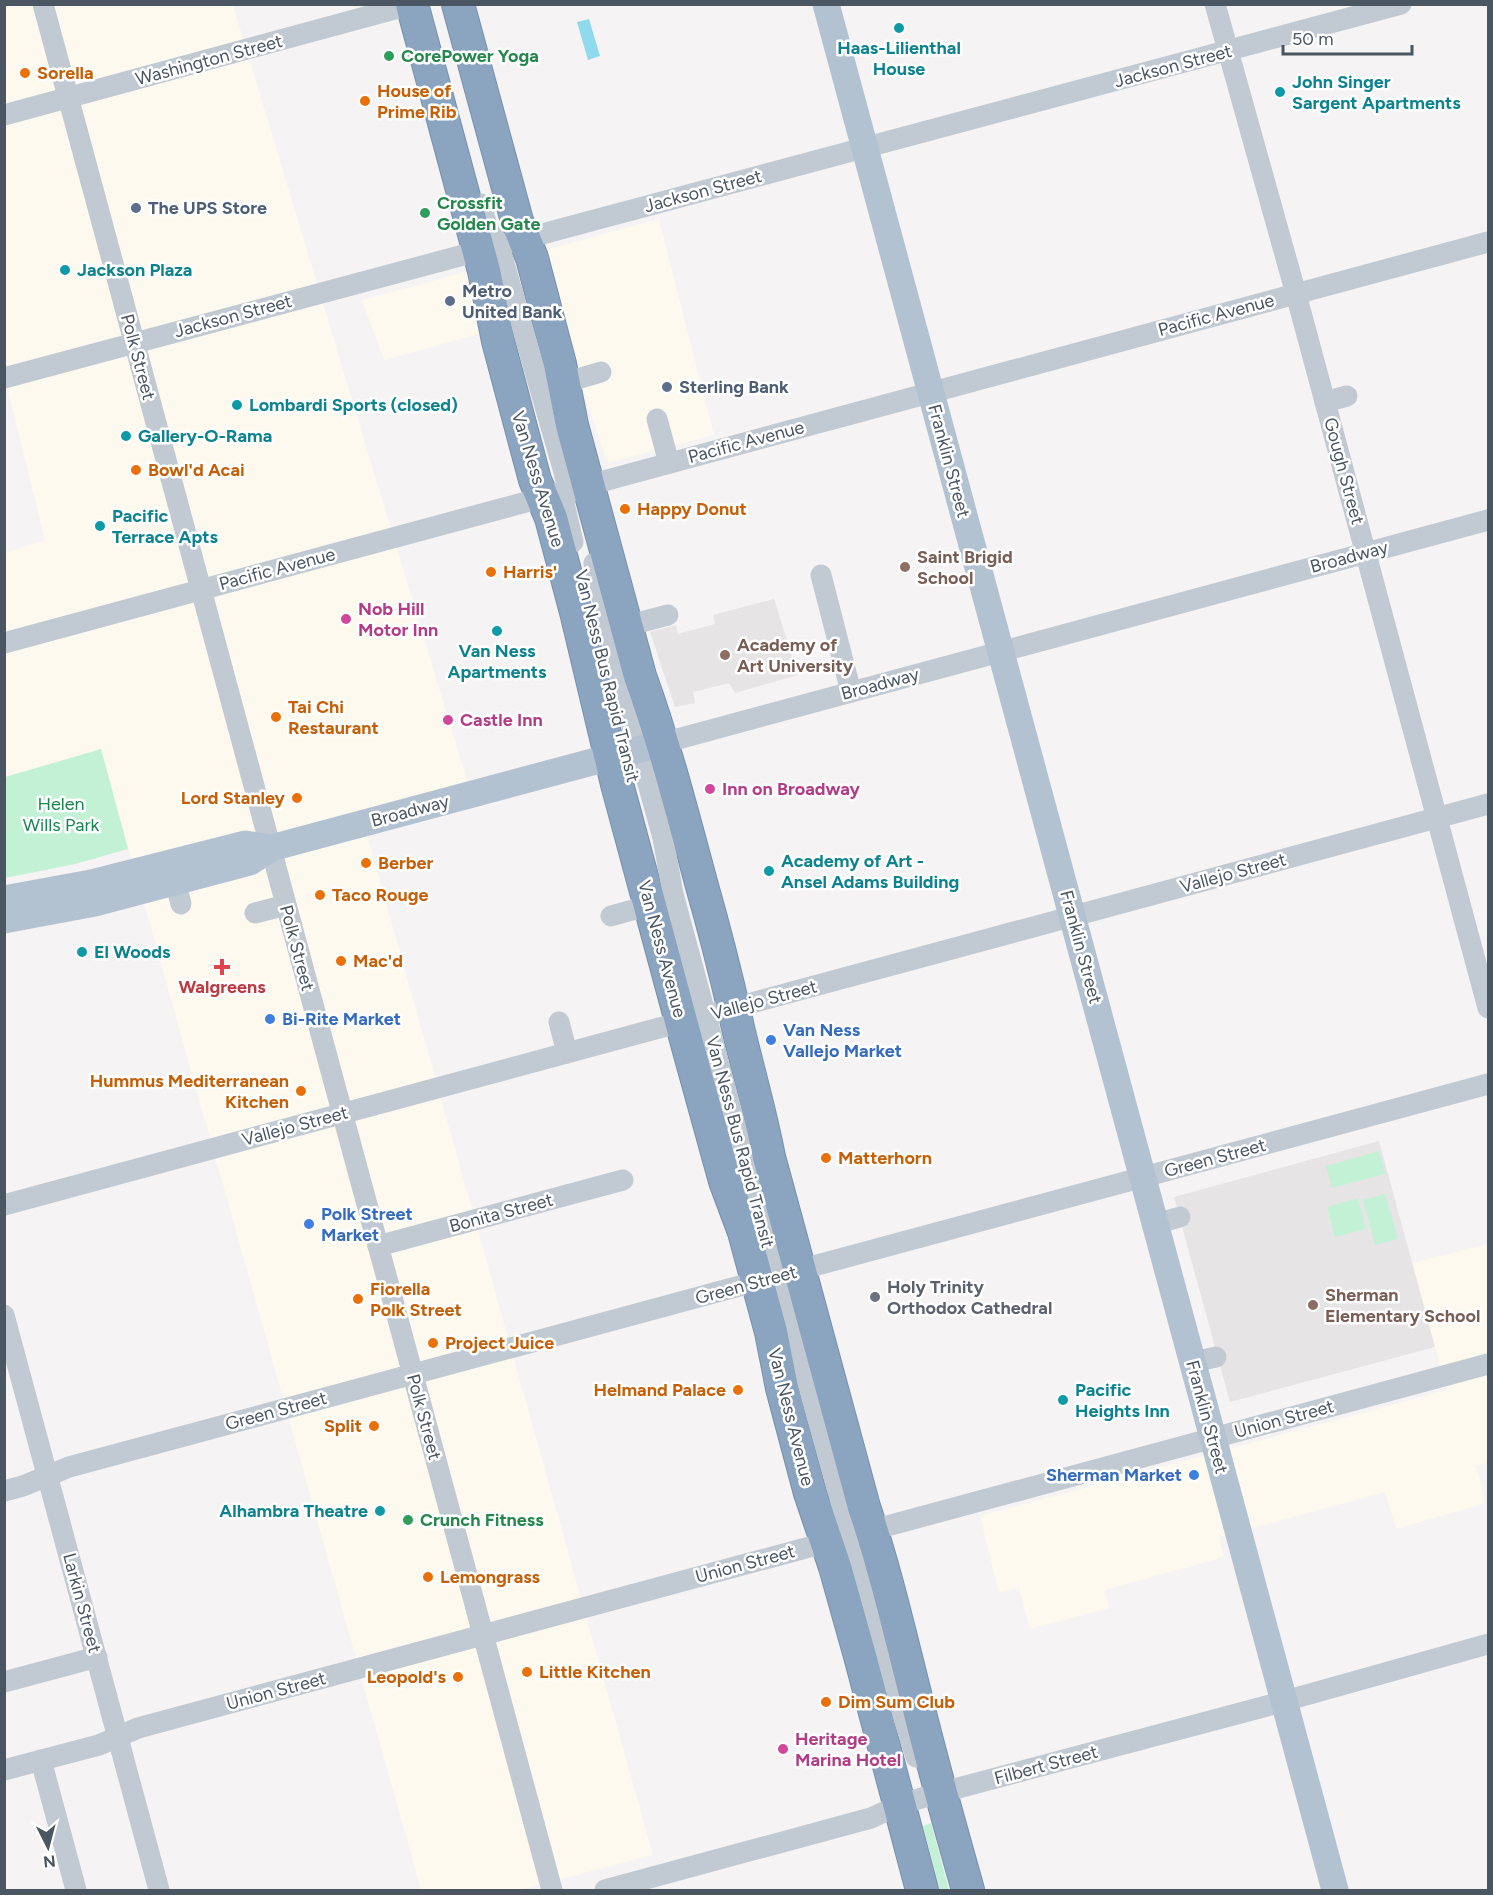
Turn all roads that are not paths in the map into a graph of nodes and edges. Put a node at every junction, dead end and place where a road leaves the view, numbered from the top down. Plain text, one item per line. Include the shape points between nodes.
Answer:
1 (43, 4) edge
2 (427, 4) edge
3 (443, 4) edge
4 (458, 4) edge
5 (826, 4) edge
6 (1215, 4) edge
7 (1401, 4) edge
8 (412, 5) edge
9 (1228, 51) junction
10 (68, 98) junction
11 (4, 115) edge
12 (864, 147) junction
13 (1488, 242) edge
14 (501, 245) junction
15 (1296, 294) junction
16 (134, 342) junction
17 (601, 372) dead end
18 (4, 378) edge
19 (564, 383) junction
20 (931, 392) junction
21 (1347, 396) dead end
22 (1325, 402) junction
23 (657, 419) dead end
24 (669, 463) junction
25 (566, 491) junction
26 (1488, 519) edge
27 (1365, 552) junction
28 (821, 575) dead end
29 (201, 589) junction
30 (668, 615) dead end
31 (627, 626) junction
32 (4, 643) edge
33 (1001, 651) junction
34 (851, 692) junction
35 (634, 751) junction
36 (1488, 804) edge
37 (1437, 818) junction
38 (271, 848) junction
39 (4, 899) edge
40 (661, 900) junction
41 (286, 905) junction
42 (255, 913) dead end
43 (611, 916) dead end
44 (1073, 916) junction
45 (4, 920) edge
46 (1488, 1008) edge
47 (707, 1015) junction
48 (559, 1022) dead end
49 (567, 1053) junction
50 (1488, 1084) edge
51 (342, 1114) junction
52 (1143, 1177) junction
53 (623, 1180) dead end
54 (4, 1205) edge
55 (378, 1246) junction
56 (778, 1276) junction
57 (4, 1316) edge
58 (1488, 1364) edge
59 (412, 1374) junction
60 (1213, 1438) junction
61 (48, 1475) junction
62 (4, 1491) edge
63 (849, 1536) junction
64 (483, 1635) junction
65 (1488, 1644) edge
66 (97, 1657) junction
67 (884, 1668) junction
68 (4, 1682) edge
69 (1284, 1701) junction
70 (118, 1737) junction
71 (41, 1761) junction
72 (4, 1770) edge
73 (923, 1798) junction
74 (76, 1890) edge
75 (159, 1890) edge
76 (552, 1890) edge
77 (606, 1890) edge
78 (922, 1890) edge
79 (954, 1890) edge
80 (968, 1890) edge
81 (1335, 1890) edge

1 - 10 street, Polk Street
2 - 14 street via 488,229
3 - 14 street via 502,225
4 - 14 highway, Van Ness Avenue via 517,221
5 - 12 main road, Franklin Street
6 - 9 street, Gough Street
7 - 9 street, Jackson Street
8 - 10 street, Washington Street
8 - 14 highway, Van Ness Avenue
9 - 12 street, Jackson Street
9 - 15 street, Gough Street
10 - 11 street, Washington Street
10 - 16 street, Polk Street
12 - 14 street, Jackson Street
12 - 20 main road, Franklin Street
13 - 15 street, Pacific Avenue
14 - 16 street, Jackson Street
14 - 19 highway, Van Ness Avenue via 532,258
14 - 25 highway, Van Ness Avenue via 498,341 535,480
15 - 20 street, Pacific Avenue
15 - 22 street, Gough Street
16 - 18 street, Jackson Street
16 - 29 street, Polk Street
17 - 19 street
19 - 25 highway, Van Ness Avenue via 572,425
20 - 24 street, Pacific Avenue
20 - 33 main road, Franklin Street
21 - 22 street
22 - 27 street, Gough Street
23 - 24 street
24 - 25 street, Pacific Avenue
25 - 29 street, Pacific Avenue
25 - 31 highway, Van Ness Avenue
25 - 35 highway, Van Ness Avenue via 551,518 574,605
26 - 27 street, Broadway
27 - 33 street, Broadway
27 - 37 street, Gough Street
28 - 34 street
29 - 32 street, Pacific Avenue
29 - 38 street, Polk Street
30 - 31 street
31 - 35 highway, Van Ness Avenue via 640,676
33 - 34 street, Broadway
33 - 44 main road, Franklin Street
34 - 35 street, Broadway
35 - 38 main road, Broadway
35 - 40 highway, Van Ness Avenue
35 - 47 highway, Van Ness Avenue via 726,973
36 - 37 street, Vallejo Street
37 - 44 street, Vallejo Street
37 - 46 street, Gough Street
38 - 39 main road, Broadway via 245,844 91,883
38 - 41 street, Polk Street
38 - 45 main road, Broadway via 250,862 178,893
40 - 43 street
40 - 47 highway, Van Ness Avenue
41 - 42 street
41 - 51 street, Polk Street
44 - 47 street, Vallejo Street
44 - 52 main road, Franklin Street
47 - 49 street, Vallejo Street
47 - 56 highway, Van Ness Avenue via 759,1107 769,1157
47 - 56 highway, Van Ness Avenue via 725,1181 744,1232
48 - 49 street
49 - 51 street, Vallejo Street
50 - 52 street, Green Street
51 - 54 street, Vallejo Street
51 - 55 street, Polk Street
52 - 56 street, Green Street
52 - 60 main road, Franklin Street via 1167,1220 1204,1360
53 - 55 street, Bonita Street
55 - 59 street, Polk Street
56 - 59 street, Green Street
56 - 63 highway, Van Ness Avenue
56 - 63 highway, Van Ness Avenue via 771,1332 782,1388
57 - 61 street, Larkin Street
58 - 60 street, Union Street
59 - 61 street, Green Street
59 - 64 street, Polk Street
60 - 63 street, Union Street
60 - 69 main road, Franklin Street
61 - 62 street, Green Street
61 - 66 street, Larkin Street
63 - 64 street, Union Street
63 - 67 street
63 - 73 highway, Van Ness Avenue via 908,1660 917,1704
63 - 73 highway, Van Ness Avenue via 835,1568 860,1656
64 - 70 street, Union Street via 138,1728
64 - 76 street, Polk Street
65 - 69 street, Filbert Street
66 - 68 street
66 - 70 street, Larkin Street
67 - 73 street via 900,1706
67 - 73 street via 904,1779
69 - 73 street, Filbert Street
69 - 81 main road, Franklin Street
70 - 71 street, Union Street
70 - 75 street, Larkin Street
71 - 72 street, Union Street
71 - 74 street
73 - 77 street, Filbert Street via 871,1818
73 - 78 highway, Van Ness Avenue
73 - 79 street
73 - 80 highway, Van Ness Avenue

